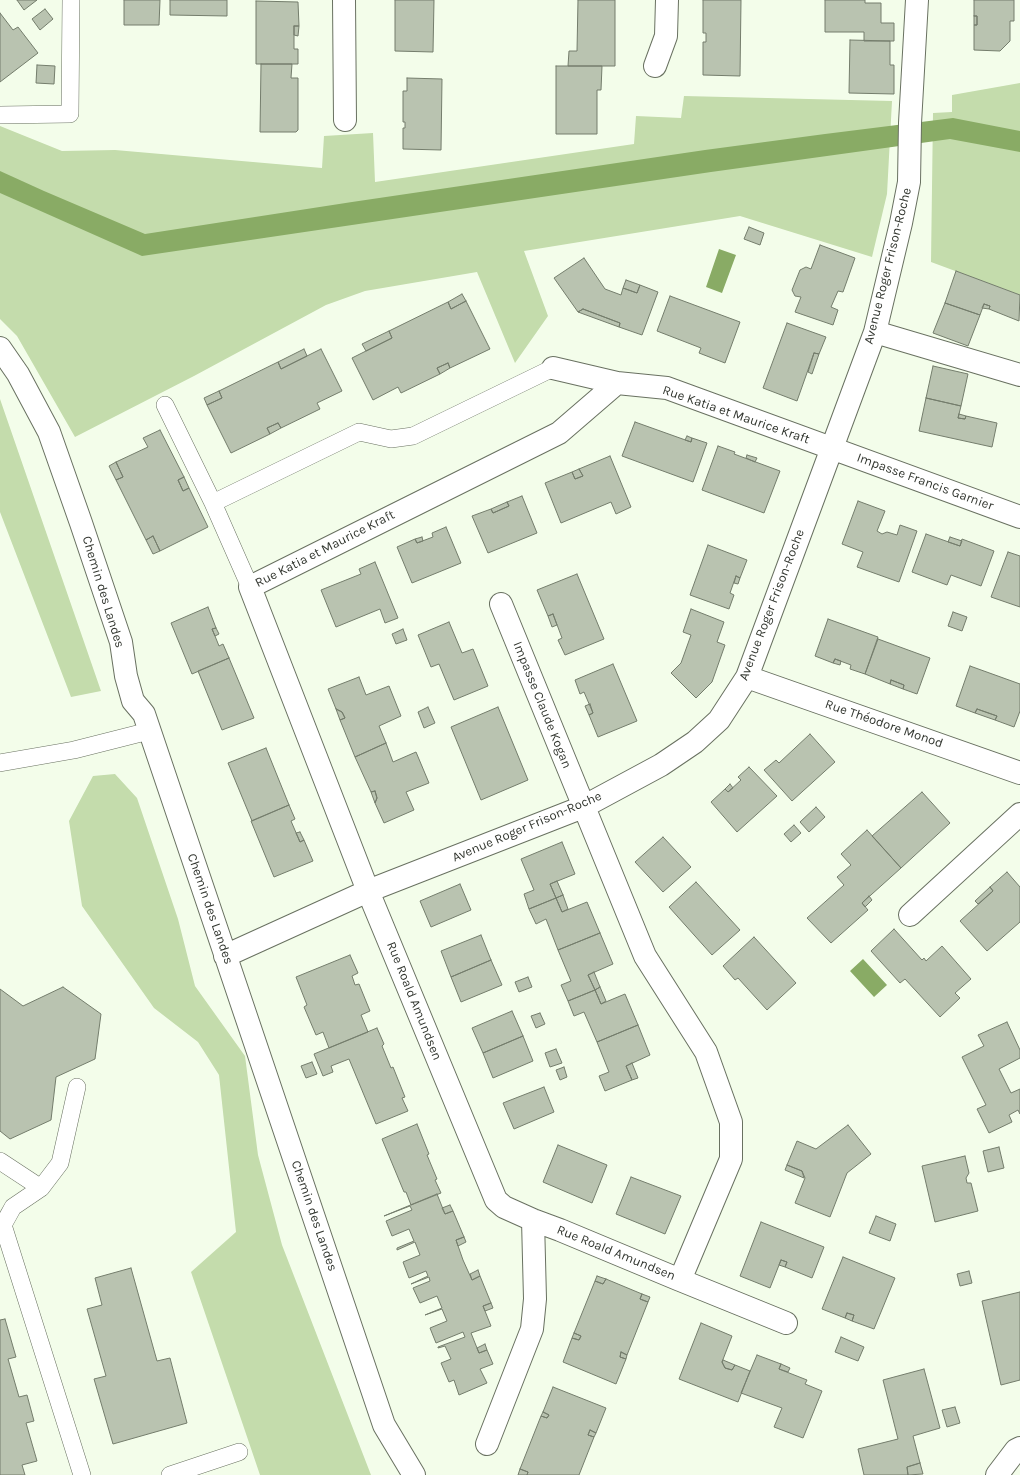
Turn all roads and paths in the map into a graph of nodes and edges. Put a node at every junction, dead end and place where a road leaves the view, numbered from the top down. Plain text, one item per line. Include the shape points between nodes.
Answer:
1 (71, 0) edge
2 (344, 0) edge
3 (666, 0) edge
4 (917, 0) edge
5 (656, 66) dead end
6 (0, 115) edge
7 (345, 120) dead end
8 (875, 332) junction
9 (0, 348) edge
10 (553, 368) joint
11 (1020, 375) edge
12 (617, 383) junction
13 (166, 405) dead end
14 (831, 448) junction
15 (213, 503) junction
16 (1020, 516) edge
17 (250, 586) junction
18 (501, 604) dead end
19 (747, 677) junction
20 (149, 731) junction
21 (0, 763) edge
22 (1020, 773) edge
23 (583, 806) junction
24 (1020, 814) edge
25 (368, 891) junction
26 (910, 916) dead end
27 (226, 956) junction
28 (77, 1087) dead end
29 (0, 1161) edge
30 (41, 1188) junction
31 (533, 1220) junction
32 (2, 1225) edge
33 (680, 1280) junction
34 (786, 1323) dead end
35 (487, 1444) dead end
36 (1020, 1448) edge
37 (240, 1452) dead end
38 (82, 1475) edge
39 (170, 1475) edge
40 (414, 1475) edge
41 (997, 1475) edge

1 - 6 lane via 70,114
2 - 7 street
3 - 5 street via 666,36
4 - 8 street, Avenue Roger Frison-Roche via 909,182
8 - 11 street
8 - 14 street, Avenue Roger Frison-Roche
9 - 20 street, Chemin des Landes via 18,374 49,432 121,642 126,676 134,701 144,714
10 - 12 street, Rue Katia et Maurice Kraft
10 - 15 lane via 413,436 391,439 359,432
12 - 14 street, Rue Katia et Maurice Kraft via 667,388
12 - 17 street, Rue Katia et Maurice Kraft via 559,433
13 - 15 lane
14 - 16 street, Impasse Francis Garnier
14 - 19 street, Avenue Roger Frison-Roche
15 - 17 lane
17 - 25 street, Rue Katia et Maurice Kraft
18 - 23 street, Impasse Claude Kogan
19 - 22 street, Rue Théodore Monod
19 - 23 street, Avenue Roger Frison-Roche via 719,720 695,742 660,765
20 - 21 lane via 74,750
20 - 27 street, Chemin des Landes
23 - 25 street, Avenue Roger Frison-Roche
23 - 33 street, Rue Roald Amundsen via 645,956 706,1052 731,1122 731,1159
24 - 26 street
25 - 27 street, Avenue Roger Frison-Roche
25 - 31 street, Rue Roald Amundsen via 496,1200 504,1207
27 - 40 street, Chemin des Landes via 384,1425
28 - 30 lane via 60,1163
29 - 30 lane
30 - 32 lane via 13,1207
31 - 33 street, Rue Roald Amundsen
31 - 35 street via 535,1299 532,1329
32 - 38 lane
33 - 34 street
36 - 41 street
37 - 39 lane

